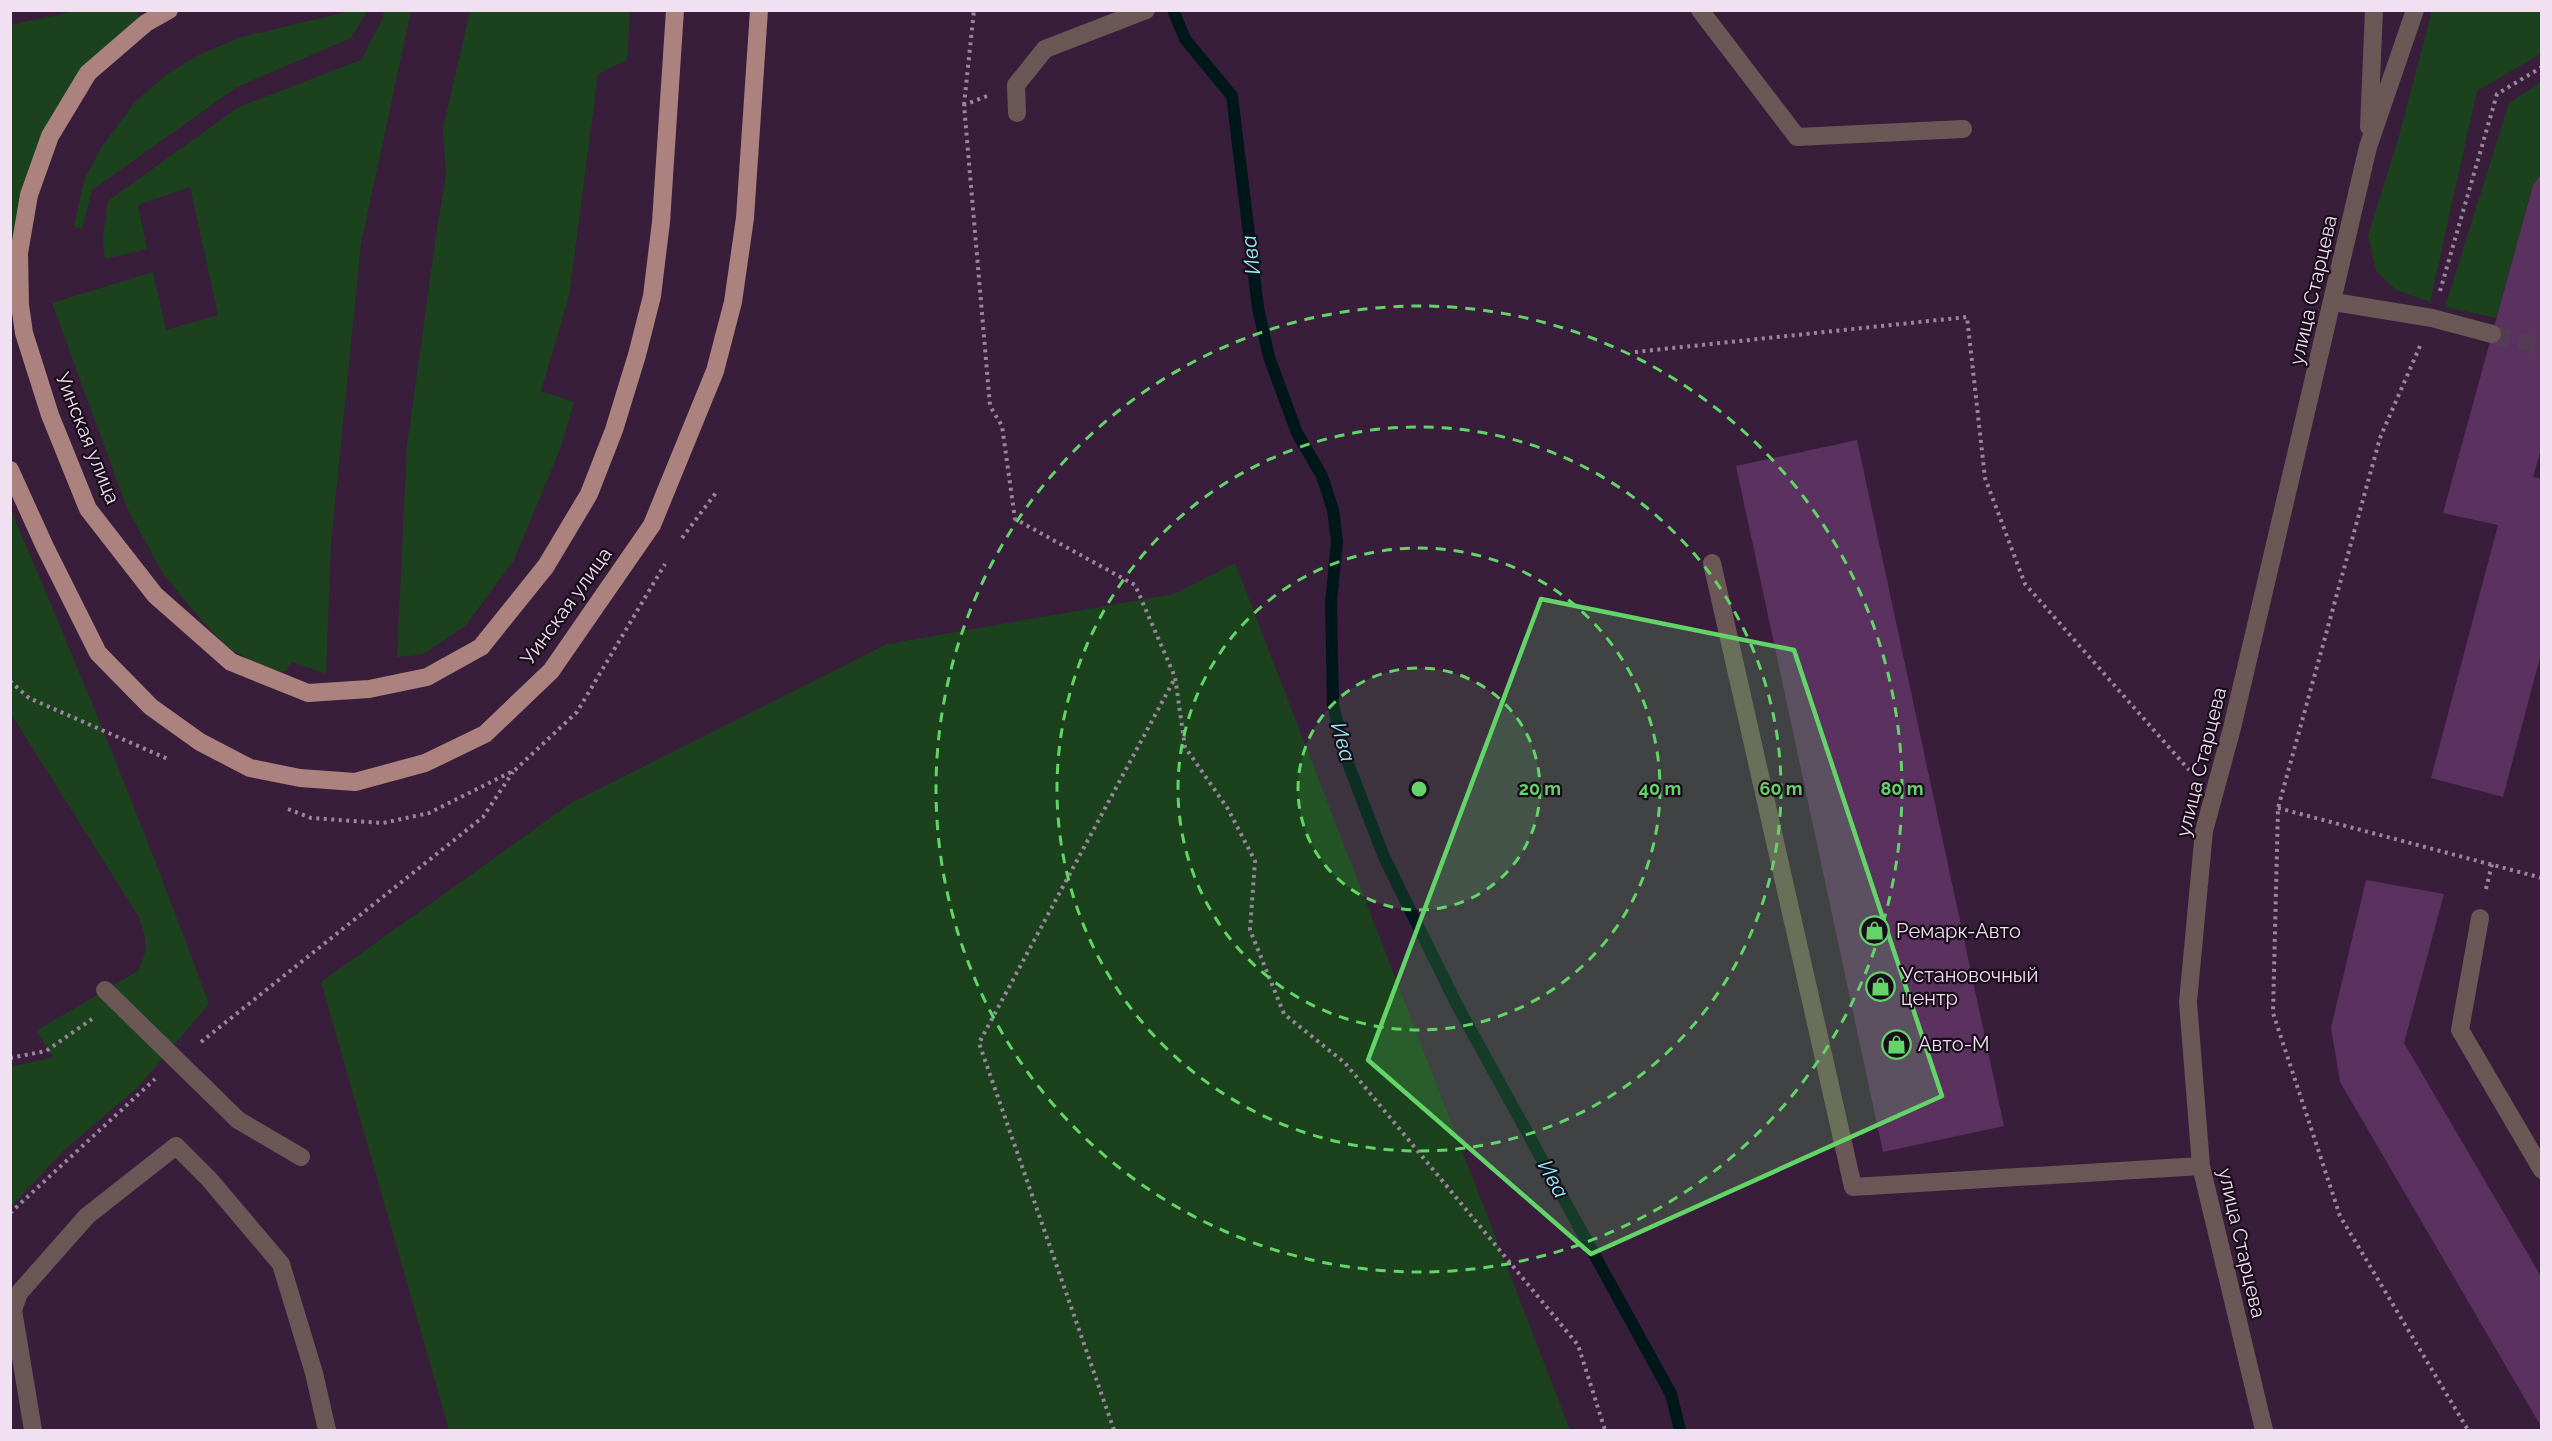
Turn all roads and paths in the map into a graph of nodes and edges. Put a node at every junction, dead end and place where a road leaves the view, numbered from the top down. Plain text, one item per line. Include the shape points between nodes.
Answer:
1 (169, 10) edge
2 (675, 10) edge
3 (759, 10) edge
4 (974, 10) edge
5 (1146, 10) edge
6 (1700, 10) edge
7 (2374, 10) edge
8 (2415, 10) edge
9 (2541, 67) edge
10 (1016, 85) junction
11 (964, 105) junction
12 (1017, 113) dead end
13 (1963, 129) dead end
14 (2368, 147) junction
15 (2334, 302) junction
16 (2432, 318) junction
17 (2492, 334) tunnel mouth
18 (1635, 352) dead end
19 (10, 470) edge
20 (1712, 562) dead end
21 (1176, 676) junction
22 (515, 770) dead end
23 (2213, 797) junction
24 (2278, 808) junction
25 (2541, 878) edge
26 (2480, 918) dead end
27 (110, 995) joint
28 (10, 1058) edge
29 (177, 1061) junction
30 (301, 1157) dead end
31 (2200, 1166) junction
32 (2541, 1170) edge
33 (10, 1213) edge
34 (33, 1431) edge
35 (327, 1431) edge
36 (1114, 1431) edge
37 (1605, 1431) edge
38 (2264, 1431) edge
39 (2468, 1431) edge

1 - 2 main road, Уинская улица via 146,23 88,73 50,136 27,207 19,254 24,333 50,415 88,509 155,595 231,662 308,693 369,689 427,677 481,647 546,566 589,494 614,430 652,296 661,222
3 - 19 main road, Уинская улица via 745,218 733,302 715,371 652,525 551,671 485,734 425,763 355,782 300,778 250,768 200,742 150,707 98,653
4 - 11 path
5 - 10 street via 1045,49
6 - 13 street via 1797,137
7 - 14 street
8 - 14 street
9 - 16 path via 2497,94
10 - 11 path
10 - 12 street
11 - 21 path via 990,406 1002,426 1015,519 1135,585
14 - 15 street, улица Старцева
15 - 16 street
15 - 23 street, улица Старцева
16 - 17 street
16 - 24 path via 2380,438
18 - 23 path via 1967,317 1985,478 2025,584
20 - 31 street via 1853,1187
21 - 36 path via 979,1043
21 - 37 path via 1185,747 1228,809 1256,861 1250,930 1284,1014 1345,1063 1578,1344
22 - 29 path via 483,817
23 - 31 street, улица Старцева via 2204,831 2188,1002
24 - 25 path
24 - 39 path via 2273,1013 2340,1216
26 - 32 street via 2460,1030
27 - 28 path via 81,1029 46,1051
27 - 29 street
29 - 30 street via 238,1120
29 - 33 path
31 - 38 street, улица Старцева
34 - 35 street via 13,1310 19,1293 87,1216 176,1146 281,1264

